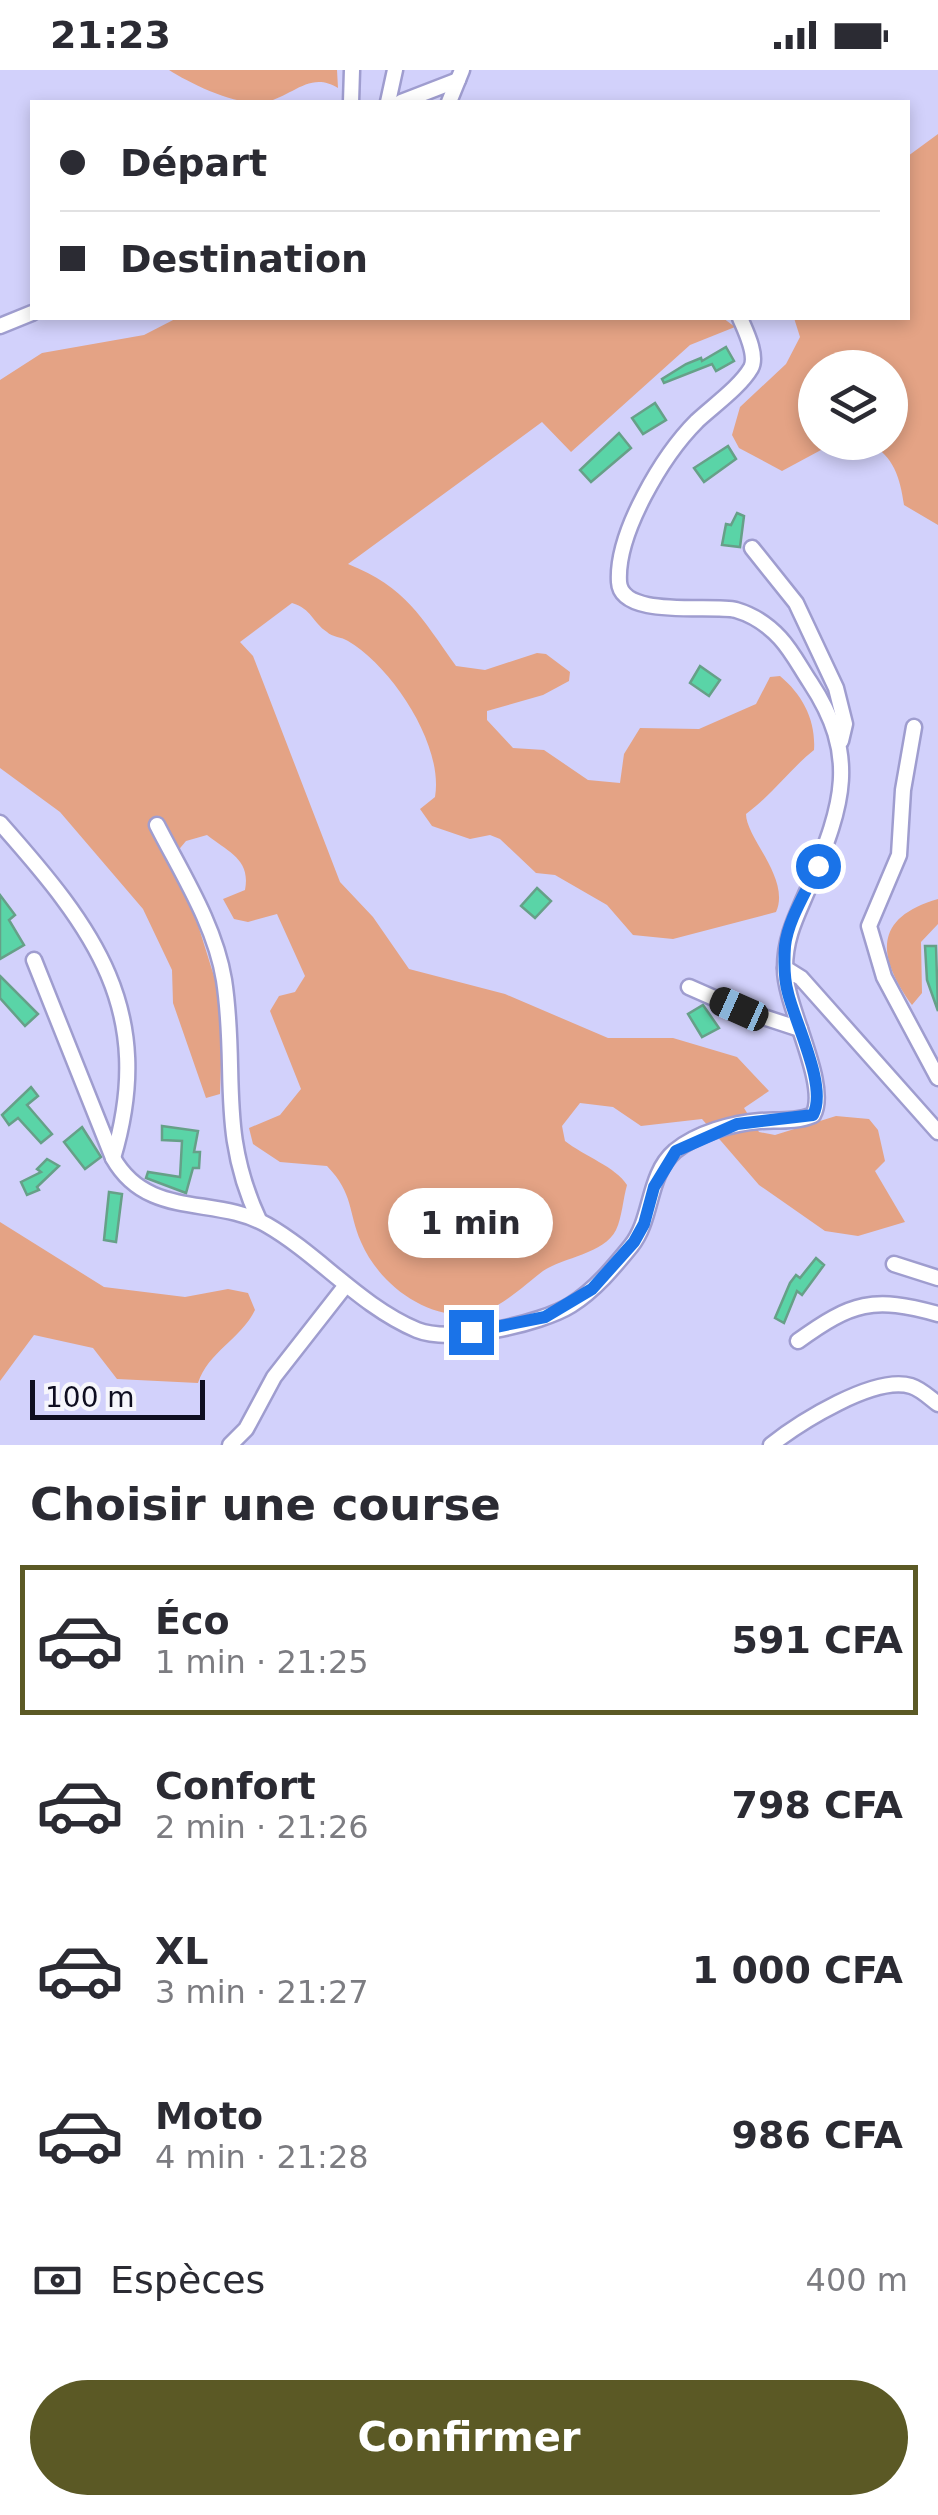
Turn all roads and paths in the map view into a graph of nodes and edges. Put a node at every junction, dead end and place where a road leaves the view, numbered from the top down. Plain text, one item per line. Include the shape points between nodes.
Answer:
1 (352, 70) edge
2 (394, 70) edge
3 (460, 75) edge
4 (351, 100) edge
5 (388, 100) edge
6 (405, 100) edge
7 (449, 100) edge
8 (30, 314) edge
9 (741, 320) edge
10 (0, 326) edge
11 (752, 548) dead end
12 (914, 727) dead end
13 (841, 744) junction
14 (0, 822) edge
15 (157, 825) dead end
16 (34, 960) dead end
17 (785, 968) junction
18 (689, 987) dead end
19 (800, 1029) junction
20 (938, 1078) edge
21 (938, 1132) edge
22 (113, 1158) junction
23 (259, 1220) junction
24 (894, 1264) dead end
25 (938, 1278) edge
26 (346, 1285) junction
27 (938, 1314) edge
28 (798, 1341) dead end
29 (938, 1404) edge
30 (230, 1445) edge
31 (771, 1445) edge

1 - 4 street
2 - 5 street
3 - 6 street
3 - 7 street
8 - 10 street
9 - 13 street via 750,370 689,430 645,496 620,556 619,586 638,602 725,608 758,619 793,656
11 - 13 street via 796,603 836,688 845,724
12 - 20 street via 899,855 869,926 884,977
13 - 17 street via 840,796 788,932
14 - 22 street via 71,908 110,975 128,1081
15 - 23 street via 224,978 234,1151
16 - 22 street
17 - 19 street
17 - 21 street
18 - 19 street
19 - 26 street via 817,1099 813,1115 737,1124 676,1151 634,1242 592,1289 561,1311 437,1335 417,1330
22 - 23 street via 145,1192
23 - 26 street
24 - 25 street
26 - 30 street
27 - 28 street via 883,1303 854,1306
29 - 31 street via 910,1386 890,1385 821,1413

